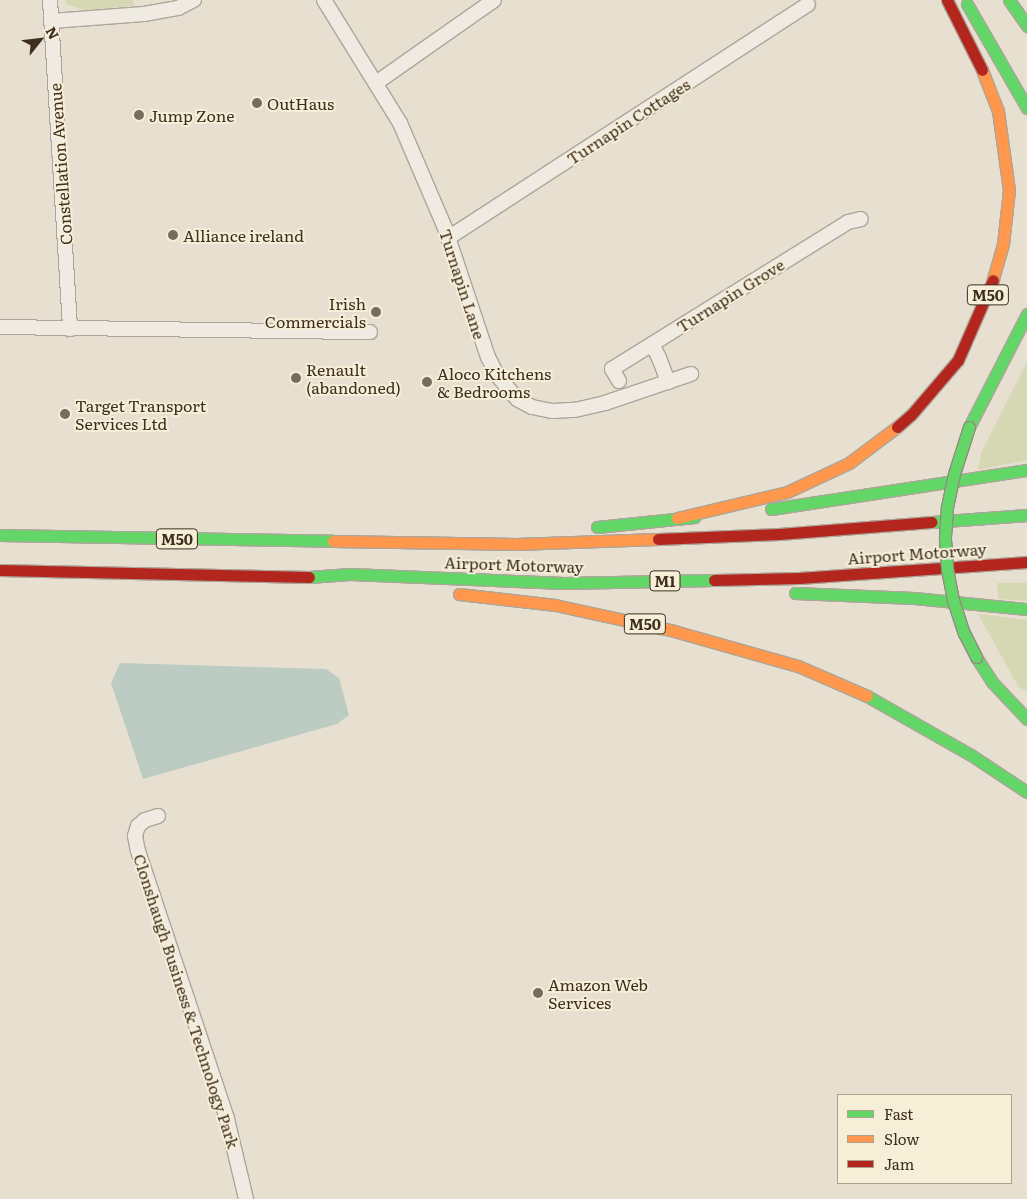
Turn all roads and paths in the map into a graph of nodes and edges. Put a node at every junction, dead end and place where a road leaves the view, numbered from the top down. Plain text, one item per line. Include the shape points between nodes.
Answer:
1 (50, 0) edge
2 (194, 0) edge
3 (315, 0) edge
4 (324, 0) edge
5 (494, 0) edge
6 (947, 0) edge
7 (966, 0) edge
8 (1009, 0) edge
9 (808, 4) dead end
10 (52, 21) junction
11 (1027, 26) edge
12 (340, 27) junction
13 (1026, 82) dead end
14 (376, 83) junction
15 (1027, 108) edge
16 (861, 219) dead end
17 (448, 238) junction
18 (1027, 314) edge
19 (0, 327) edge
20 (70, 329) junction
21 (370, 332) dead end
22 (652, 344) junction
23 (691, 374) dead end
24 (619, 381) dead end
25 (668, 382) junction
26 (1027, 470) edge
27 (1027, 515) edge
28 (677, 518) junction
29 (584, 528) dead end
30 (565, 530) dead end
31 (0, 535) edge
32 (355, 542) junction
33 (1027, 562) edge
34 (0, 570) edge
35 (302, 578) junction
36 (564, 582) junction
37 (403, 588) dead end
38 (446, 592) dead end
39 (722, 592) dead end
40 (779, 592) dead end
41 (1027, 609) edge
42 (1027, 719) edge
43 (1027, 792) edge
44 (158, 816) dead end
45 (246, 1199) edge

1 - 10 street, Constellation Avenue
2 - 10 street via 178,8 144,14
3 - 12 street, Turnapin Lane
4 - 12 street, Turnapin Lane
5 - 14 street
6 - 28 highway, M50 via 978,58 998,111 1009,190 1003,244 991,288 958,360 911,415 849,463 787,492
7 - 13 highway
7 - 15 highway
8 - 11 highway
9 - 17 street, Turnapin Cottages
10 - 20 street, Constellation Avenue
12 - 14 street, Turnapin Lane
14 - 17 street, Turnapin Lane via 400,123
16 - 22 street, Turnapin Grove via 848,222
17 - 25 street, Turnapin Lane via 488,357 497,375 517,399 553,411 575,410
18 - 42 highway, bridge via 1012,349 969,427 954,474 946,539 947,569 964,632 992,682
19 - 20 street
20 - 21 street
22 - 24 street, Turnapin Grove via 612,369
22 - 25 street
23 - 25 street, Turnapin Lane
26 - 28 highway via 749,512
27 - 32 highway, Airport Motorway via 616,542
28 - 29 highway, M50
30 - 32 highway, M50
31 - 32 highway, Airport Motorway / M50
33 - 36 highway, Airport Motorway / M1 via 800,578
34 - 35 highway, Airport Motorway / M50
35 - 36 highway, Airport Motorway / M1 via 350,574
35 - 37 highway, M50 via 323,584
36 - 39 highway via 598,588
38 - 43 highway, M50 via 564,607 674,631 798,666 890,707
40 - 41 highway via 904,598
44 - 45 street, Clonshaugh Business & Technology Park via 144,820 138,826 135,836 138,851 228,1120

